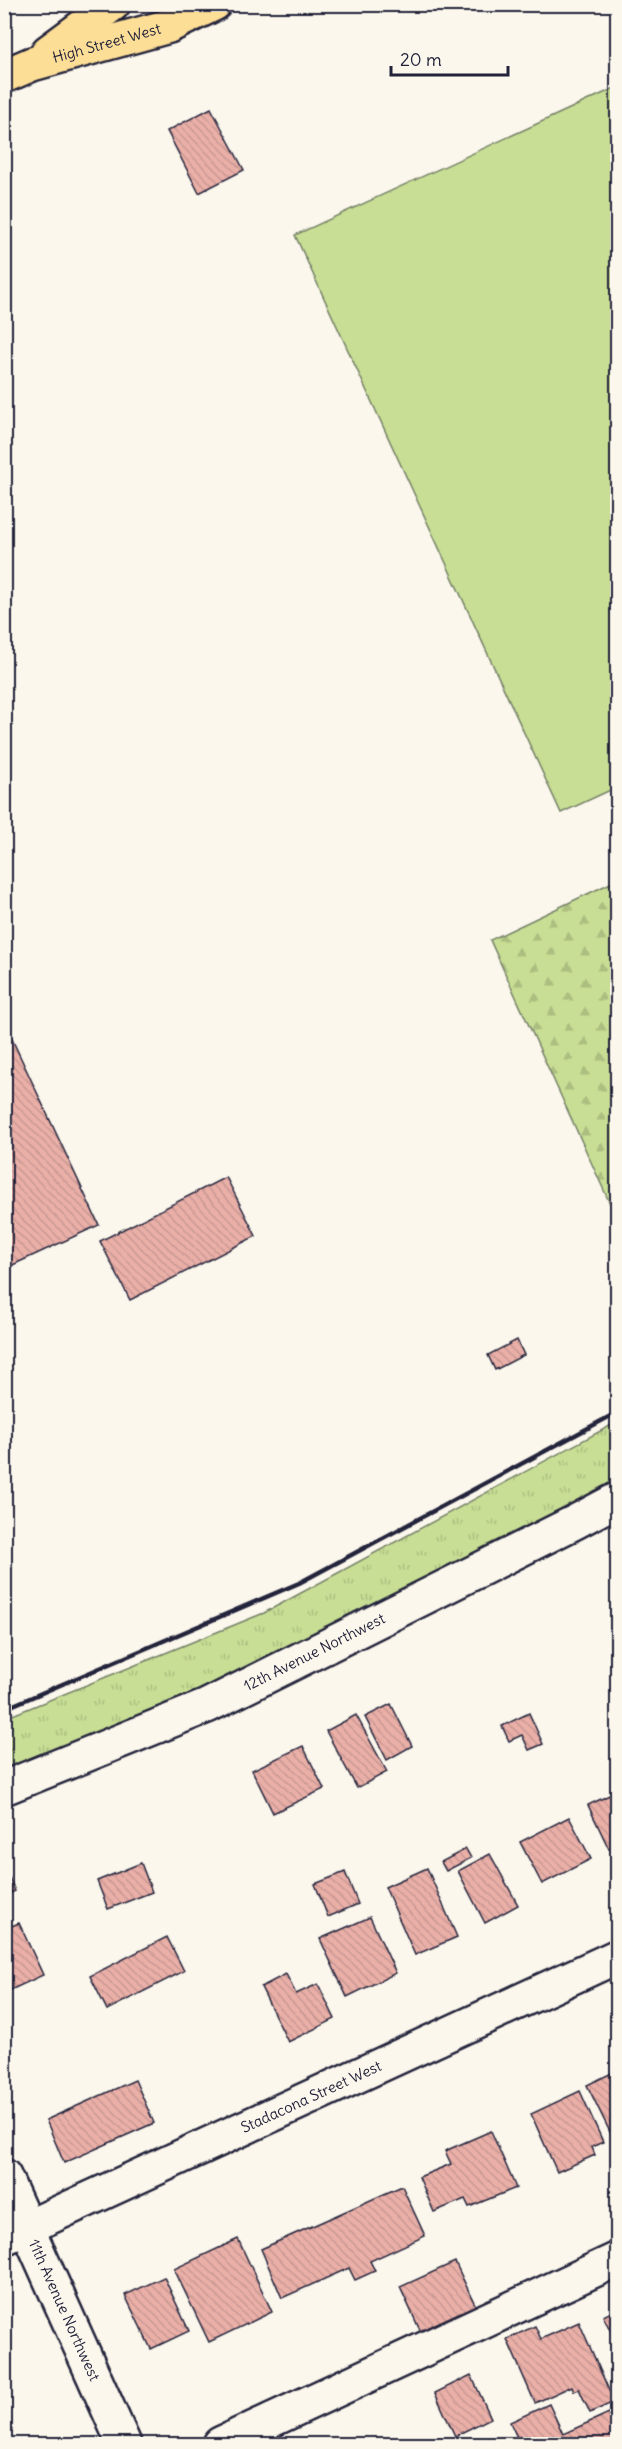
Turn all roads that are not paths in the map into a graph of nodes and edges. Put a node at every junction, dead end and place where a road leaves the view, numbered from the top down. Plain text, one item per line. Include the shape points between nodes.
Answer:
1 (113, 4) edge
2 (214, 4) edge
3 (18, 70) edge
4 (618, 1499) edge
5 (4, 1788) edge
6 (618, 1956) edge
7 (4, 2176) edge
8 (17, 2233) edge
9 (618, 2259) edge
10 (124, 2445) edge
11 (220, 2445) edge

1 - 3 main road, High Street West
2 - 3 main road, High Street West via 169,26
4 - 5 street, 12th Avenue Northwest via 207,1706
6 - 8 street, Stadacona Street West
7 - 8 street, 11th Avenue Northwest
8 - 10 street, 11th Avenue Northwest
9 - 11 street

